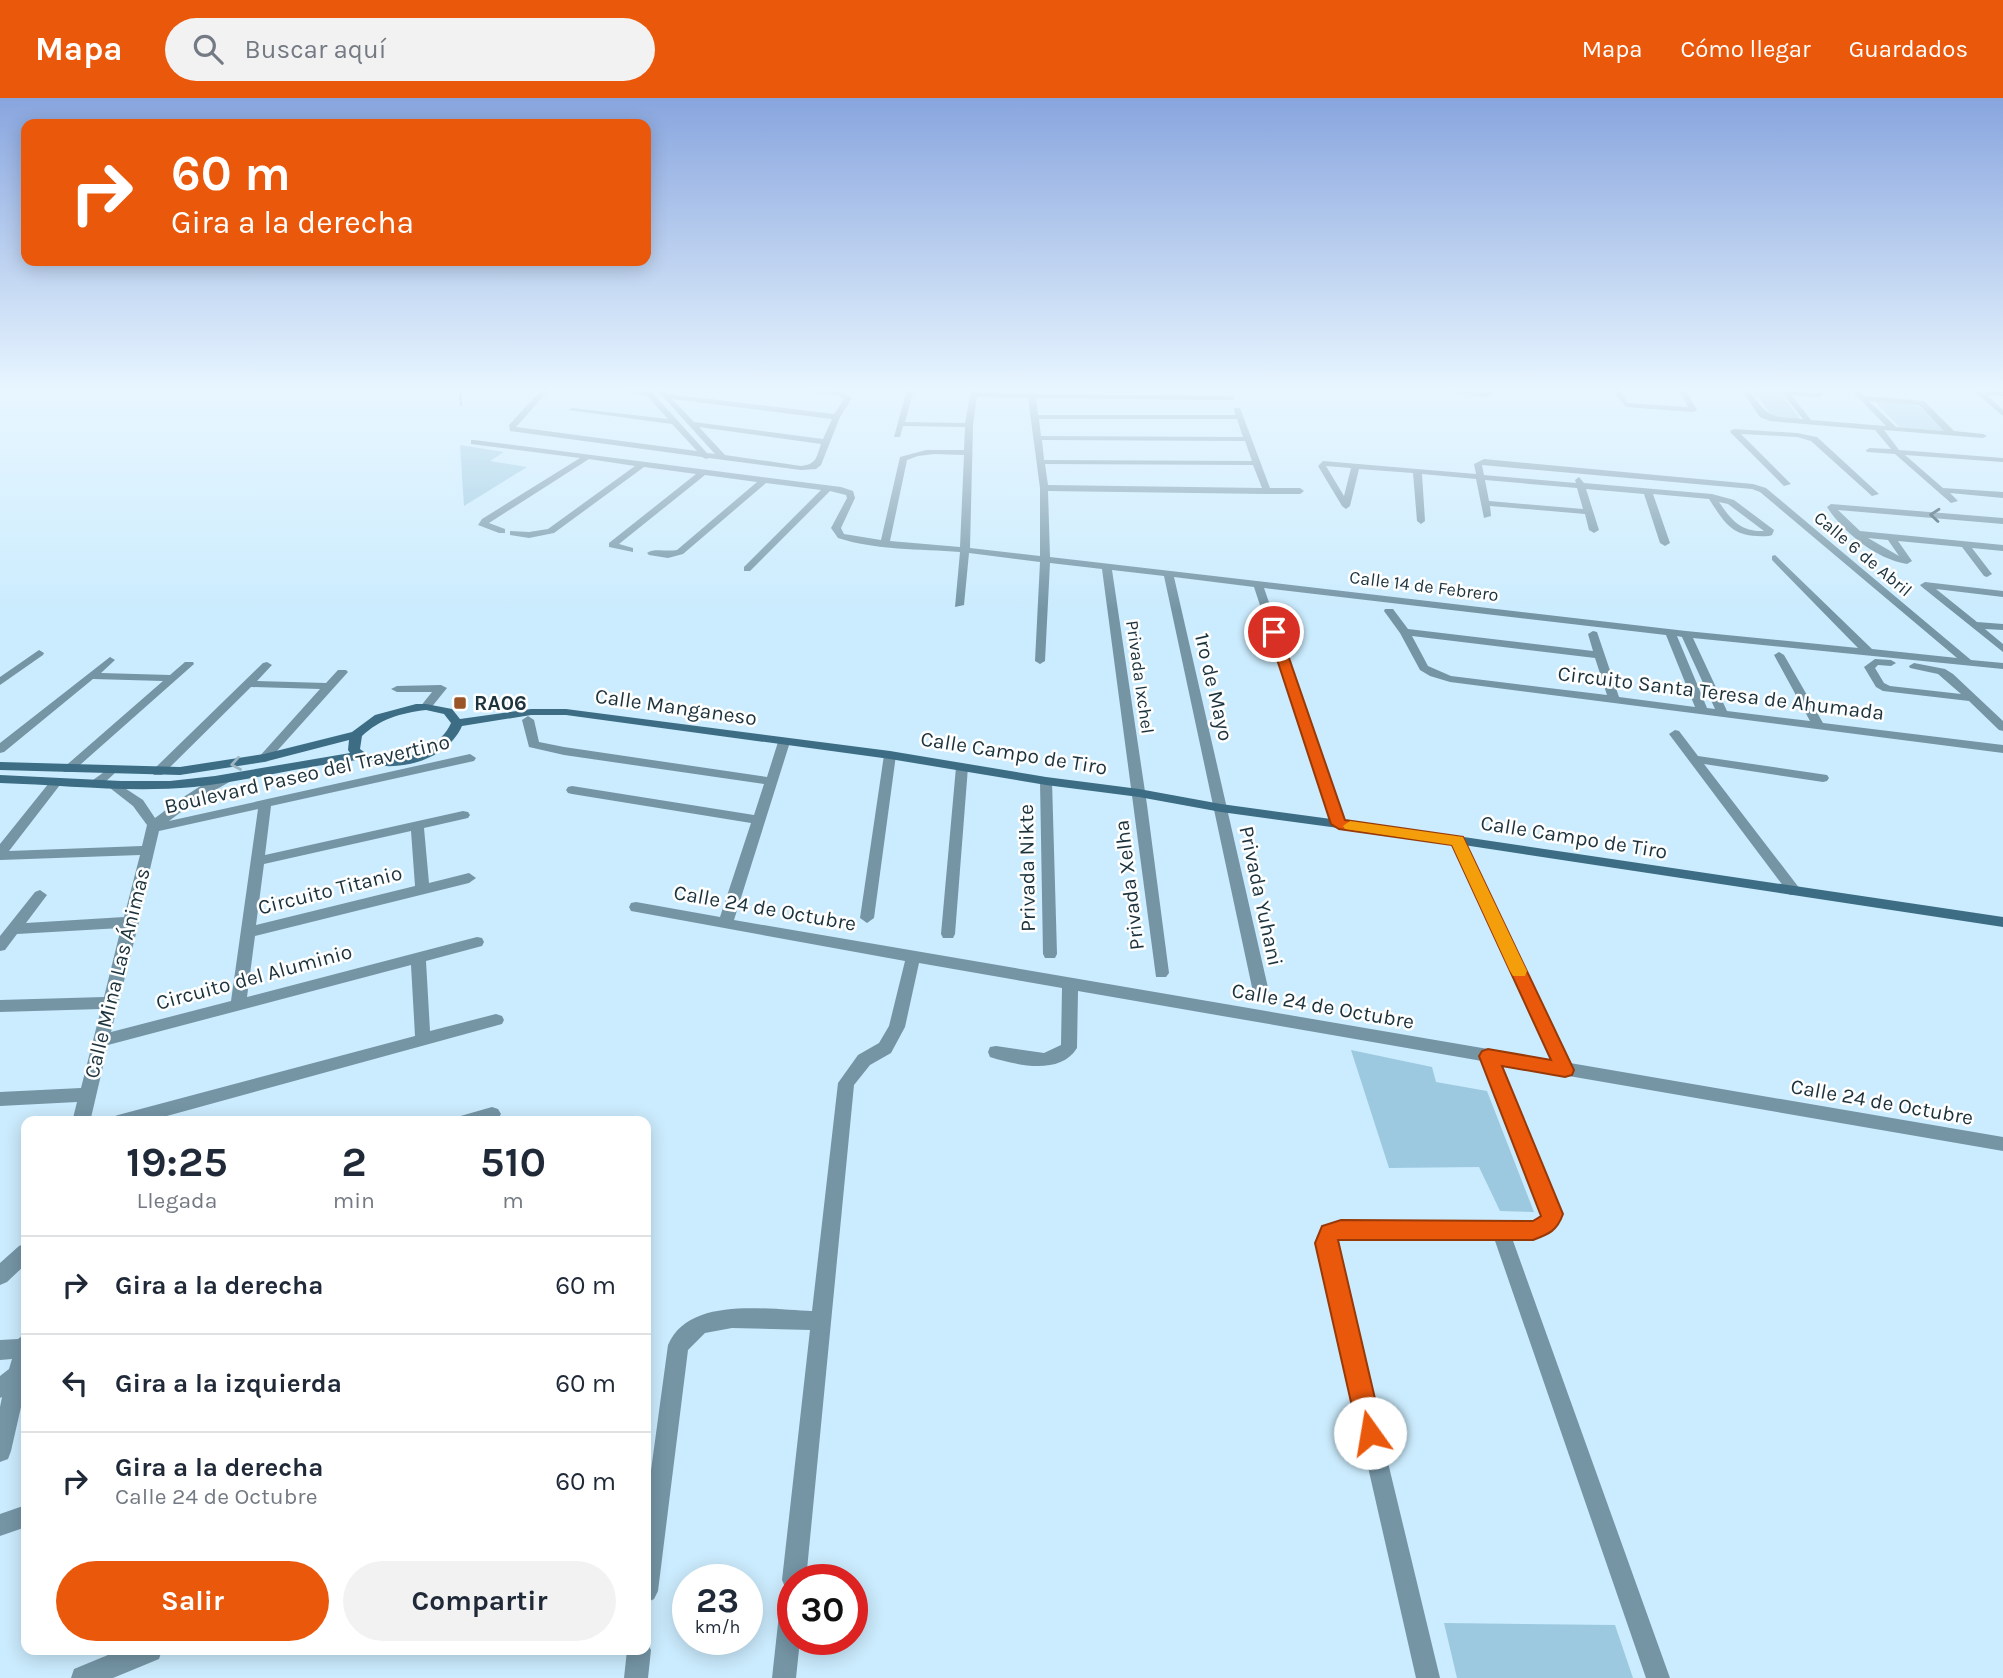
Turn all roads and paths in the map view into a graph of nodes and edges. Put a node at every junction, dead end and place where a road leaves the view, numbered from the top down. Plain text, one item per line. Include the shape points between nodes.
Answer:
1 (1039, 462) edge
2 (578, 463) edge
3 (618, 463) edge
4 (760, 463) edge
5 (815, 463) edge
6 (902, 463) edge
7 (968, 463) edge
8 (1198, 463) edge
9 (1256, 463) joint
10 (1479, 463) edge
11 (1488, 463) edge
12 (1766, 463) edge
13 (1840, 463) edge
14 (1910, 463) edge
15 (1356, 465) junction
16 (640, 466) junction
17 (1417, 470) junction
18 (1573, 470) junction
19 (702, 473) junction
20 (1778, 475) junction
21 (1480, 476) junction
22 (763, 481) junction
23 (1787, 484) dead end
24 (1581, 485) junction
25 (1752, 487) junction
26 (1044, 488) junction
27 (827, 489) junction
28 (1942, 490) junction
29 (1267, 491) junction
30 (1300, 491) dead end
31 (1648, 492) junction
32 (1875, 494) dead end
33 (2003, 495) edge
34 (1712, 498) junction
35 (1954, 501) dead end
36 (1485, 503) junction
37 (1590, 512) junction
38 (1487, 516) dead end
39 (1421, 520) dead end
40 (2003, 521) edge
41 (1594, 530) dead end
42 (502, 531) dead end
43 (513, 533) dead end
44 (1859, 534) junction
45 (1892, 538) junction
46 (1665, 543) dead end
47 (885, 544) junction
48 (1965, 545) junction
49 (2003, 548) edge
50 (630, 550) dead end
51 (965, 550) junction
52 (652, 553) dead end
53 (1775, 558) dead end
54 (1045, 559) junction
55 (1107, 567) junction
56 (747, 569) dead end
57 (1987, 574) dead end
58 (1168, 575) junction
59 (1258, 584) junction
60 (2003, 593) edge
61 (959, 606) dead end
62 (1389, 611) dead end
63 (1975, 625) junction
64 (2003, 627) edge
65 (1405, 632) junction
66 (1670, 632) junction
67 (1593, 634) dead end
68 (1686, 634) junction
69 (2003, 649) edge
70 (39, 653) dead end
71 (1598, 655) junction
72 (1779, 655) dead end
73 (1869, 658) junction
74 (110, 660) dead end
75 (1040, 661) dead end
76 (189, 663) dead end
77 (1969, 663) junction
78 (267, 665) dead end
79 (2003, 666) edge
80 (342, 672) dead end
81 (90, 676) junction
82 (173, 678) junction
83 (0, 681) edge
84 (249, 684) junction
85 (330, 685) junction
86 (397, 689) dead end
87 (1971, 698) junction
88 (1614, 699) junction
89 (426, 707) junction
90 (1702, 709) junction
91 (1722, 712) junction
92 (528, 720) dead end
93 (457, 723) junction
94 (1816, 723) junction
95 (2003, 727) edge
96 (1675, 734) dead end
97 (356, 735) junction
98 (783, 742) junction
99 (0, 749) edge
100 (2003, 749) edge
101 (890, 755) junction
102 (358, 756) junction
103 (264, 758) junction
104 (470, 758) dead end
105 (1695, 760) junction
106 (0, 766) edge
107 (68, 769) junction
108 (158, 772) junction
109 (961, 773) junction
110 (112, 778) junction
111 (227, 778) junction
112 (1823, 778) dead end
113 (0, 779) edge
114 (57, 781) junction
115 (771, 781) junction
116 (1046, 781) junction
117 (572, 790) dead end
118 (1139, 793) junction
119 (265, 804) junction
120 (1221, 808) junction
121 (463, 815) dead end
122 (759, 820) junction
123 (1339, 824) junction
124 (417, 825) junction
125 (153, 827) junction
126 (1457, 841) junction
127 (146, 850) junction
128 (0, 854) edge
129 (257, 861) junction
130 (469, 878) dead end
131 (422, 890) junction
132 (1795, 892) junction
133 (40, 895) dead end
134 (636, 907) dead end
135 (867, 918) dead end
136 (132, 922) junction
137 (726, 922) junction
138 (2003, 922) edge
139 (14, 929) junction
140 (248, 932) junction
141 (948, 934) dead end
142 (477, 942) dead end
143 (0, 946) edge
144 (1050, 954) dead end
145 (913, 957) junction
146 (418, 958) junction
147 (1161, 973) dead end
148 (1070, 983) junction
149 (1261, 992) dead end
150 (111, 1003) junction
151 (238, 1005) junction
152 (0, 1006) edge
153 (496, 1020) dead end
154 (423, 1040) junction
155 (101, 1041) junction
156 (996, 1052) dead end
157 (1488, 1056) junction
158 (1565, 1070) junction
159 (87, 1095) junction
160 (0, 1099) edge
161 (492, 1114) dead end
162 (82, 1116) edge
163 (140, 1116) edge
164 (485, 1116) edge
165 (2003, 1144) edge
166 (1500, 1230) junction
167 (21, 1257) edge
168 (0, 1276) edge
169 (822, 1321) junction
170 (21, 1347) edge
171 (0, 1350) edge
172 (21, 1374) edge
173 (21, 1377) edge
174 (0, 1388) edge
175 (0, 1451) edge
176 (21, 1518) edge
177 (0, 1525) edge
178 (651, 1553) edge
179 (796, 1564) edge
180 (138, 1655) edge
181 (638, 1655) edge
182 (787, 1655) edge
183 (83, 1678) edge
184 (636, 1678) edge
185 (784, 1678) edge
186 (1428, 1678) edge
187 (1658, 1678) edge

1 - 26 street
2 - 42 street via 483,525
3 - 16 street
4 - 5 street via 801,468
6 - 47 street
7 - 51 street
8 - 9 street
9 - 29 street
10 - 21 street, Calle 6 de Abril
11 - 18 street, Calle 6 de Abril
12 - 20 street
13 - 32 street
14 - 28 street
15 - 15 street via 1349,496 1346,506 1323,463
15 - 17 street
16 - 19 street
16 - 43 street via 544,533
17 - 21 street
17 - 39 street
18 - 24 street
18 - 25 street, Calle 6 de Abril
19 - 22 street
19 - 50 street via 612,545
20 - 23 street
20 - 25 street
21 - 24 street
21 - 36 street
22 - 27 street
22 - 52 street via 674,554
24 - 31 street
24 - 37 street
25 - 77 street, Calle 6 de Abril via 1763,491
26 - 29 street
26 - 54 street
27 - 47 street, Calle 14 de Febrero via 850,493 836,528 841,536
27 - 56 street
28 - 33 street
28 - 35 street
29 - 30 street
31 - 34 street
31 - 46 street
34 - 34 street via 1731,502 1769,533 1732,528
36 - 37 street
36 - 38 street
37 - 41 street
40 -> 44 street via 1831,507
44 - 45 street
44 - 45 street via 1891,559 1907,561
45 - 48 street
47 - 51 street, Calle 14 de Febrero
48 - 49 street
48 - 57 street
51 - 54 street, Calle 14 de Febrero
51 - 61 street
53 - 73 street
54 - 55 street, Calle 14 de Febrero
54 - 75 street
55 - 58 street, Calle 14 de Febrero
55 - 118 street, Privada Ixchel
58 - 59 street, Calle 14 de Febrero
58 - 120 street, 1ro de Mayo
59 - 66 street, Calle 14 de Febrero
59 - 123 street
60 - 63 street via 1925,585
62 - 65 street
63 - 64 street
63 - 69 street
65 - 71 street
65 - 88 street, Circuito Santa Teresa de Ahumada via 1423,668 1434,674
66 - 68 street, Calle 14 de Febrero
66 - 90 street
67 - 71 street
68 - 73 street, Calle 14 de Febrero
68 - 91 street
70 - 83 street
71 - 88 street
72 - 94 street
73 - 77 street, Calle 14 de Febrero
73 - 87 street via 1941,671
73 - 87 street, Circuito Santa Teresa de Ahumada via 1869,667 1887,689
74 - 81 street
76 - 82 street
77 - 79 street, Calle 14 de Febrero
78 - 84 street
80 - 85 street
81 - 82 street
81 - 99 street
82 - 107 street
84 - 85 street
84 - 108 street
85 - 103 street
86 - 89 street via 441,688
87 - 95 street
88 - 90 street, Circuito Santa Teresa de Ahumada
89 - 93 street via 448,711
89 - 97 street via 385,715
90 - 91 street, Circuito Santa Teresa de Ahumada
91 - 94 street, Circuito Santa Teresa de Ahumada
92 - 115 street via 533,744
93 - 98 street, Calle Manganeso via 520,713 566,712
93 - 102 street via 456,731 440,747 411,760 380,763
94 - 100 street, Circuito Santa Teresa de Ahumada
96 - 105 street
97 - 102 street
97 - 103 street
98 - 101 street, Calle Manganeso
98 - 115 street
101 - 109 street, Calle Campo de Tiro
101 - 135 street
102 - 111 street
103 -> 108 street
104 - 119 street, Boulevard Paseo del Travertino
105 - 112 street
105 - 132 street
106 - 107 street
107 - 110 street
108 - 110 street
109 - 116 street, Calle Campo de Tiro
109 - 141 street
110 - 111 street via 171,785
110 - 114 street via 97,783
110 - 125 street via 138,803
111 - 125 street
113 - 114 street
114 - 128 street
115 - 122 street
116 - 118 street, Calle Campo de Tiro
116 - 144 street, Privada Nikte
117 - 122 street
118 - 120 street, Calle Campo de Tiro
118 - 147 street, Privada Xelha
119 - 125 street, Boulevard Paseo del Travertino
119 - 129 street
120 - 123 street, Calle Campo de Tiro
120 - 149 street, Privada Yuhani
121 - 124 street, Circuito Titanio
122 - 137 street
123 - 126 street, Calle Campo de Tiro
124 - 129 street, Circuito Titanio
124 - 131 street, Circuito Titanio
125 - 127 street, Calle Mina Las Ánimas
126 - 132 street, Calle Campo de Tiro
126 - 158 street
127 - 128 street
127 - 136 street, Calle Mina Las Ánimas
129 - 140 street
130 - 131 street, Circuito Titanio
131 - 140 street, Circuito Titanio
132 - 138 street, Calle Campo de Tiro
133 - 139 street
134 - 137 street, Calle 24 de Octubre
136 - 139 street
136 - 150 street, Calle Mina Las Ánimas
137 - 145 street, Calle 24 de Octubre
139 - 143 street
140 - 151 street
142 - 146 street, Circuito del Aluminio
145 - 148 street, Calle 24 de Octubre
145 - 169 street via 897,1027 884,1048 864,1060 846,1083
146 - 151 street, Circuito del Aluminio
146 - 154 street
148 - 156 street via 1069,1048 1060,1057 1038,1060
148 - 157 street, Calle 24 de Octubre
150 - 152 street
150 - 155 street, Calle Mina Las Ánimas
151 - 155 street, Circuito del Aluminio
153 - 154 street
154 - 163 street
155 - 159 street, Calle Mina Las Ánimas
157 - 158 street, Calle 24 de Octubre
157 - 166 street via 1552,1214 1549,1222 1533,1230
158 - 165 street, Calle 24 de Octubre
159 - 160 street
159 - 162 street, Calle Mina Las Ánimas
161 - 164 street
166 - 186 street via 1341,1230 1330,1233 1326,1243
166 - 187 street
167 - 168 street
169 - 178 street via 732,1318 700,1324 678,1345
169 - 179 street
170 - 171 street
172 - 174 street
173 - 175 street
176 - 177 street
180 - 183 street
181 - 184 street
182 - 185 street

